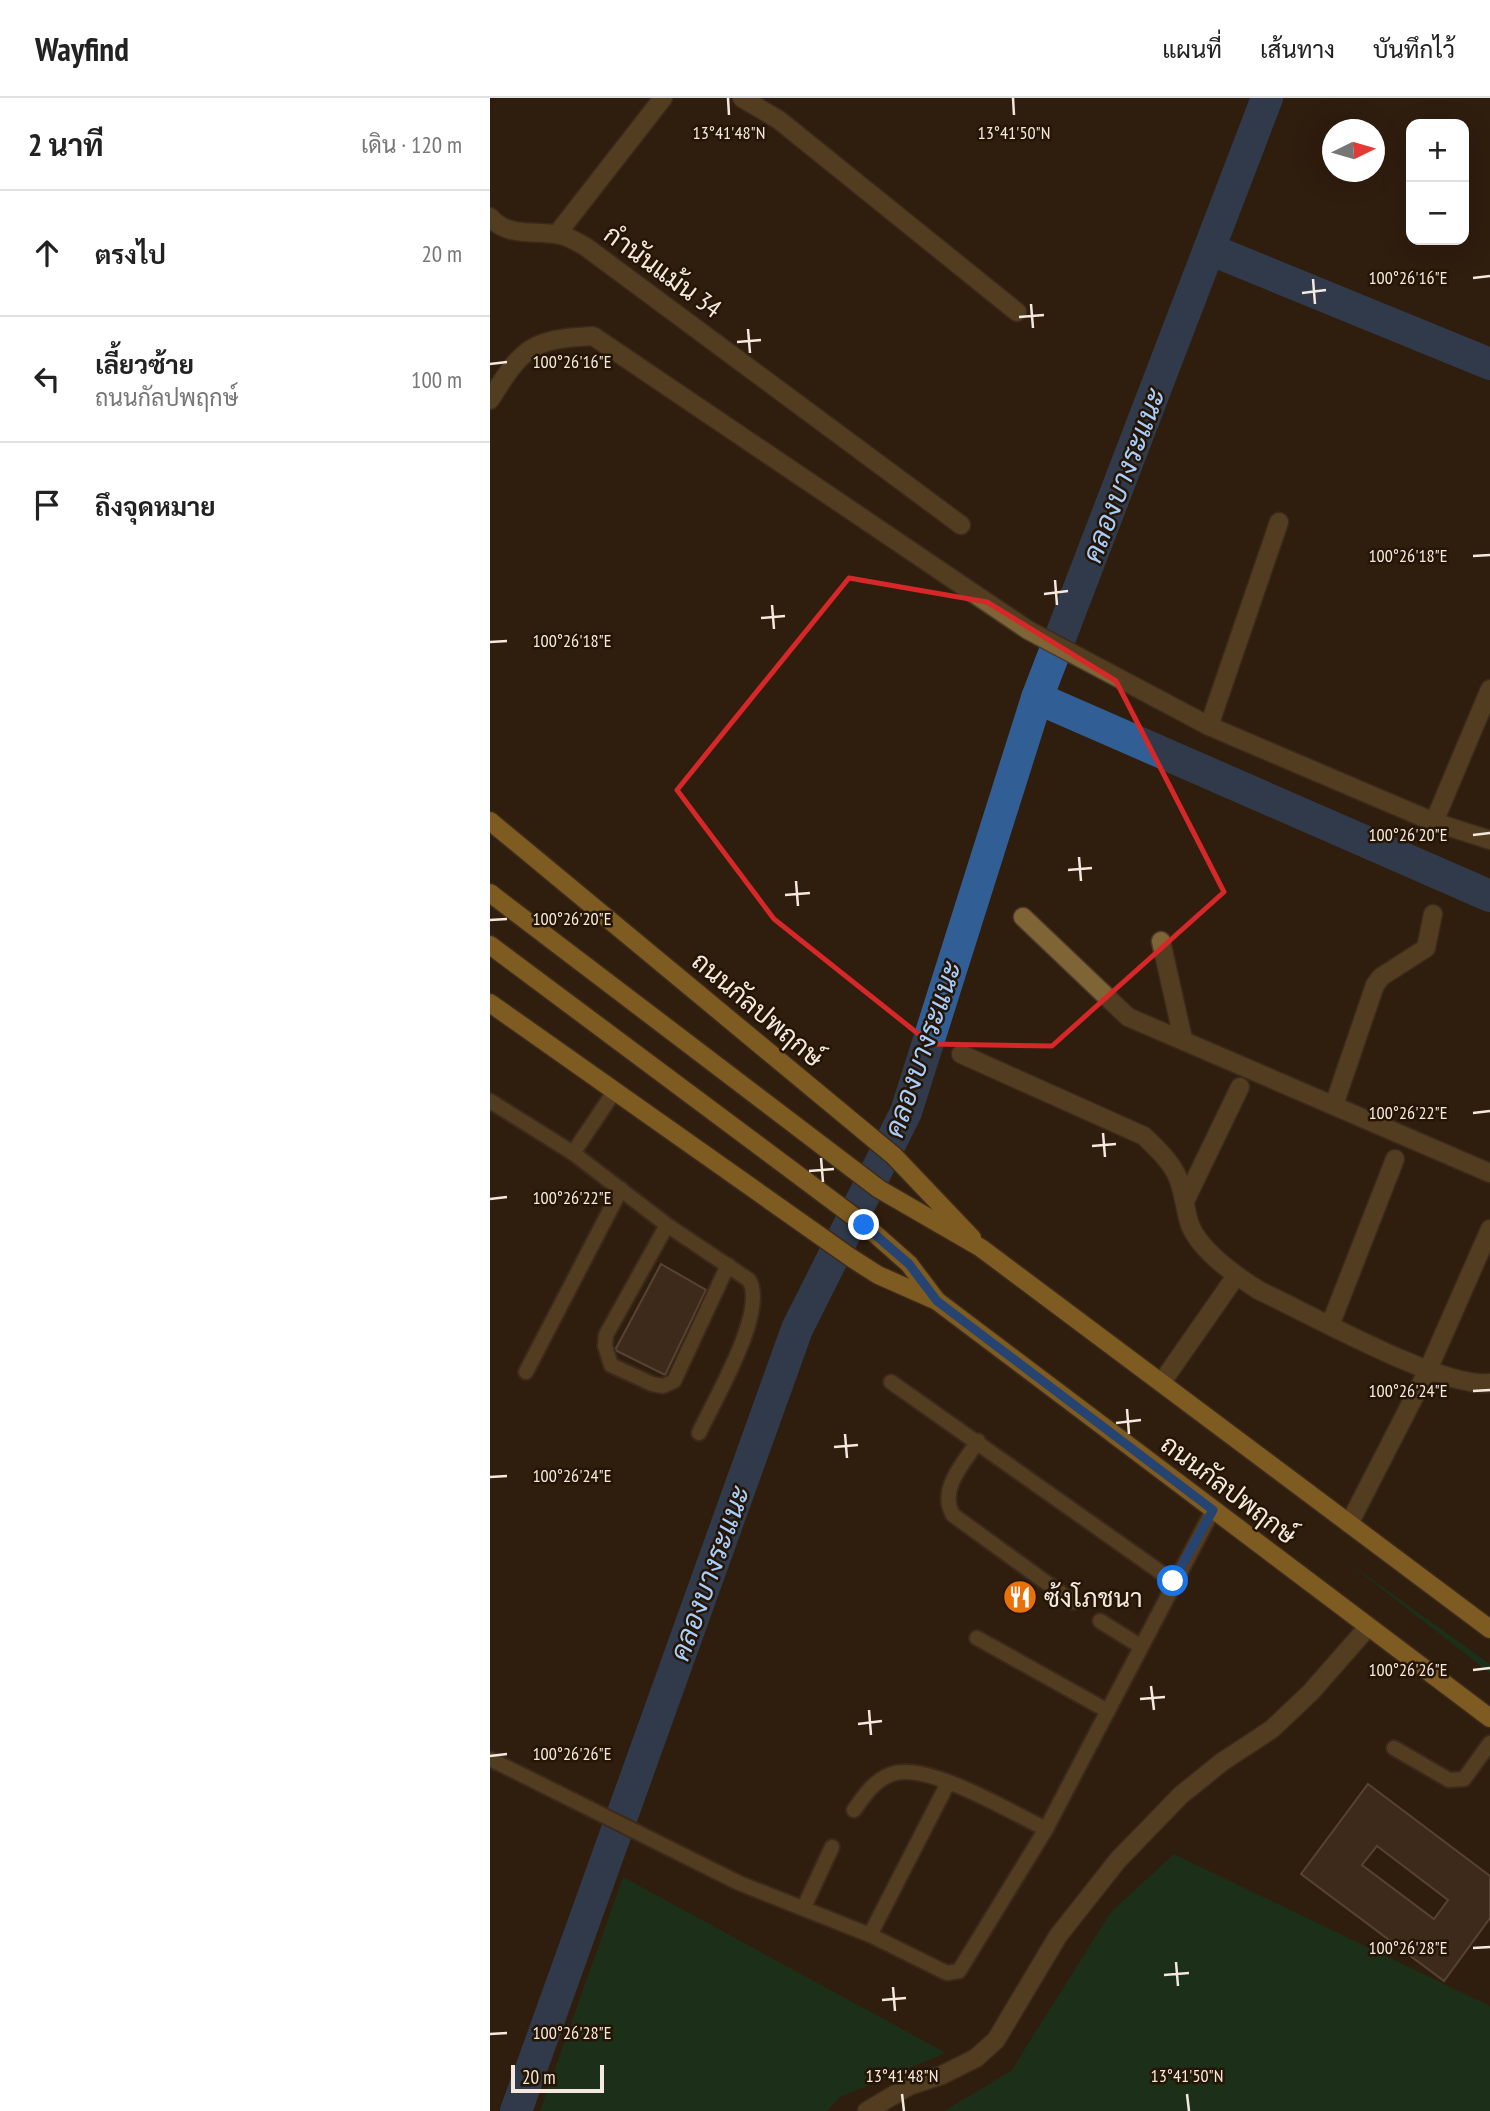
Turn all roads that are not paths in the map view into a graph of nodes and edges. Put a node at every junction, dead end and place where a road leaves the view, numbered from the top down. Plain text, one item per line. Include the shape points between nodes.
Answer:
1 (663, 98) edge
2 (742, 98) edge
3 (490, 217) edge
4 (557, 234) junction
5 (1017, 312) dead end
6 (490, 400) edge
7 (1279, 522) dead end
8 (961, 525) dead end
9 (1490, 689) edge
10 (1209, 726) junction
11 (490, 821) edge
12 (1434, 822) junction
13 (1490, 839) edge
14 (490, 893) edge
15 (1433, 914) dead end
16 (1023, 916) dead end
17 (1161, 940) dead end
18 (490, 945) edge
19 (490, 1003) edge
20 (1183, 1039) junction
21 (961, 1054) dead end
22 (1240, 1087) dead end
23 (614, 1092) junction
24 (490, 1101) edge
25 (1334, 1105) junction
26 (573, 1153) junction
27 (1395, 1159) dead end
28 (1490, 1173) edge
29 (621, 1189) junction
30 (1185, 1200) junction
31 (667, 1225) junction
32 (1490, 1229) edge
33 (981, 1248) junction
34 (728, 1265) junction
35 (1237, 1276) junction
36 (937, 1301) junction
37 (1331, 1323) junction
38 (1428, 1370) junction
39 (526, 1373) dead end
40 (891, 1382) dead end
41 (1162, 1382) junction
42 (1490, 1383) edge
43 (699, 1433) dead end
44 (978, 1441) junction
45 (1213, 1510) junction
46 (1349, 1524) junction
47 (1173, 1581) junction
48 (1073, 1602) dead end
49 (1100, 1621) dead end
50 (1368, 1627) junction
51 (1490, 1629) edge
52 (976, 1638) dead end
53 (1140, 1646) junction
54 (1106, 1710) junction
55 (1490, 1718) edge
56 (1490, 1743) edge
57 (1394, 1748) dead end
58 (490, 1759) edge
59 (948, 1783) junction
60 (854, 1810) dead end
61 (1046, 1829) junction
62 (832, 1847) dead end
63 (804, 1907) junction
64 (870, 1935) junction
65 (867, 2111) edge

1 - 4 street
2 - 5 street via 779,120
3 - 4 street, กำนันแม้น 34 via 497,225 522,233
4 - 8 street, กำนันแม้น 34 via 586,247
6 - 10 street via 509,370 532,347 552,338 593,336 1028,630
7 - 10 street
9 - 12 street
10 - 12 street
11 - 33 main road, ถนนกัลปพฤกษ์ via 894,1156
12 - 13 street
14 - 33 main road, ถนนกัลปพฤกษ์ via 879,1189
15 - 25 street via 1426,948 1374,985
16 - 20 street via 1128,1017
17 - 20 street
18 - 36 main road, ถนนกัลปพฤกษ์ via 864,1225 909,1264
19 - 23 main road, ถนนกัลปพฤกษ์
20 - 25 street
21 - 30 street via 1144,1136 1178,1176
22 - 30 street
23 - 26 lane
23 - 36 main road, ถนนกัลปพฤกษ์ via 850,1257
24 - 26 lane
25 - 28 street
26 - 29 lane
27 - 37 street
29 - 31 lane
29 - 39 lane
30 - 35 street via 1200,1241
31 - 34 lane
31 - 34 lane via 606,1335 611,1365 652,1384 674,1381
32 - 38 street
33 - 41 main road, ถนนกัลปพฤกษ์
34 - 43 lane via 754,1288 752,1316
35 - 37 street
35 - 41 street
36 - 45 main road, ถนนกัลปพฤกษ์
37 - 38 street
38 - 42 street
38 - 46 street
40 - 44 lane
41 - 46 main road, ถนนกัลปพฤกษ์
44 - 47 lane
44 - 48 lane via 947,1495 953,1516
45 - 47 lane
45 - 50 main road, ถนนกัลปพฤกษ์
46 - 51 main road, ถนนกัลปพฤกษ์
47 - 53 lane
49 - 53 lane
50 - 55 main road, ถนนกัลปพฤกษ์
50 - 65 street via 1272,1729 1181,1795 1118,1860 1058,1936 996,2040 976,2058 909,2086
52 - 54 lane
53 - 54 lane
54 - 61 lane
56 - 57 lane via 1464,1779 1449,1780
58 - 63 lane via 739,1883
59 - 60 lane via 914,1771 892,1773 872,1785
59 - 61 lane
59 - 64 lane
61 - 64 lane via 959,1971 947,1973
62 - 63 lane
63 - 64 lane

